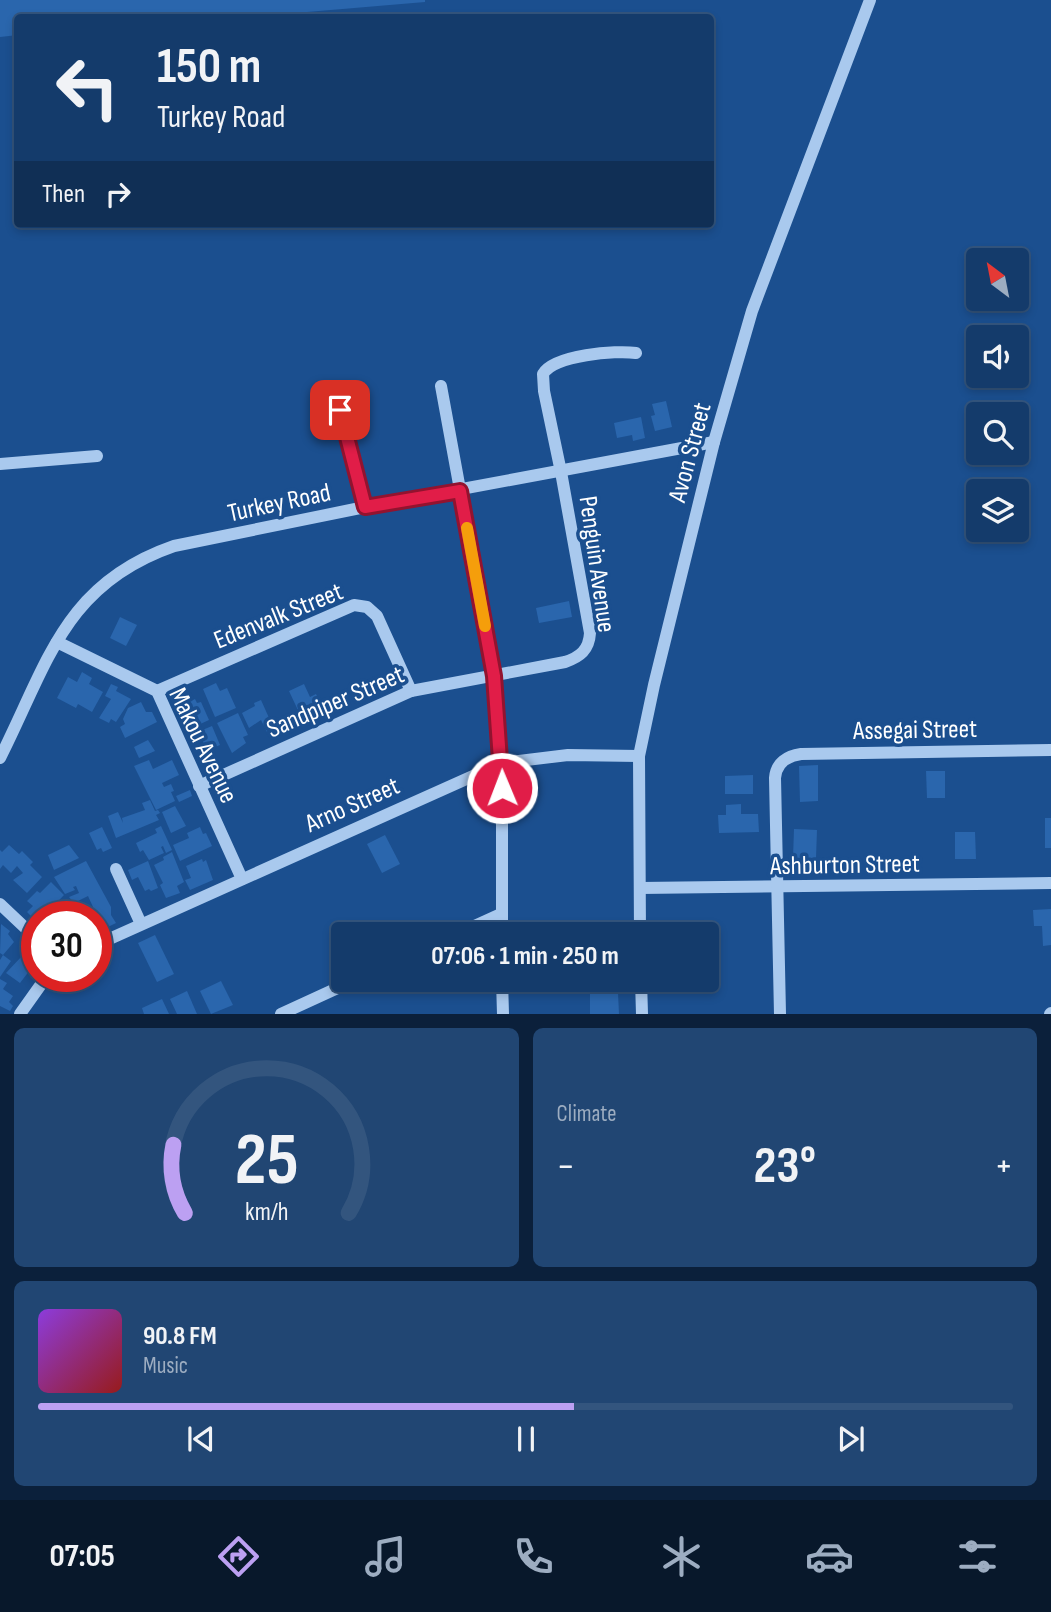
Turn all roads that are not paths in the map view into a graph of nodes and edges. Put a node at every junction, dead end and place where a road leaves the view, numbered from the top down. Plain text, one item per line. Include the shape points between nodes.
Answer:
1 (870, 0) edge
2 (636, 353) dead end
3 (441, 386) dead end
4 (340, 410) dead end
5 (714, 442) junction
6 (97, 456) dead end
7 (0, 464) edge
8 (561, 472) junction
9 (460, 491) junction
10 (365, 507) junction
11 (57, 642) junction
12 (494, 676) junction
13 (157, 691) junction
14 (411, 691) junction
15 (5, 740) edge
16 (1051, 750) edge
17 (639, 756) junction
18 (0, 758) edge
19 (502, 763) junction
20 (200, 786) junction
21 (116, 869) dead end
22 (242, 879) junction
23 (1051, 883) edge
24 (640, 888) junction
25 (779, 888) junction
26 (0, 904) edge
27 (501, 914) junction
28 (483, 922) edge
29 (501, 922) edge
30 (640, 922) edge
31 (21, 924) edge
32 (141, 924) junction
33 (112, 938) edge
34 (331, 991) edge
35 (35, 992) edge
36 (502, 992) edge
37 (641, 992) edge
38 (20, 1013) edge
39 (281, 1013) edge
40 (503, 1013) edge
41 (642, 1013) edge
42 (780, 1013) edge

1 - 5 street, Avon Street via 752,311
2 - 8 street via 607,352 546,368 542,380
3 - 9 street
4 - 10 street
5 - 8 street, Turkey Road
5 - 17 street, Avon Street
6 - 7 street
8 - 9 street, Turkey Road
8 - 12 street, Penguin Avenue via 589,642 580,655 565,662
9 - 10 street, Turkey Road
9 - 12 street
10 - 11 street, Turkey Road via 151,554 89,596
11 - 13 street, Makou Avenue
11 - 15 street, Turkey Road
12 - 14 street, Sandpiper Street
12 - 19 street
13 - 14 street, Edenvalk Street via 354,605 367,607 377,616
13 - 20 street, Makou Avenue
14 - 20 street, Sandpiper Street
15 - 18 street, Turkey Road
16 - 25 street, Assegai Street via 787,757 775,778
17 - 19 street, Arno Street via 568,755
17 - 24 street, Avon Street
19 - 22 street, Arno Street
19 - 27 street
20 - 22 street, Makou Avenue
21 - 32 street
22 - 32 street, Arno Street
23 - 25 street, Ashburton Street
24 - 25 street, Ashburton Street
24 - 30 street, Avon Street
25 - 42 street
26 - 31 street
27 - 28 street
27 - 29 street
32 - 33 street, Arno Street
34 - 39 street
35 - 38 street
36 - 40 street
37 - 41 street

